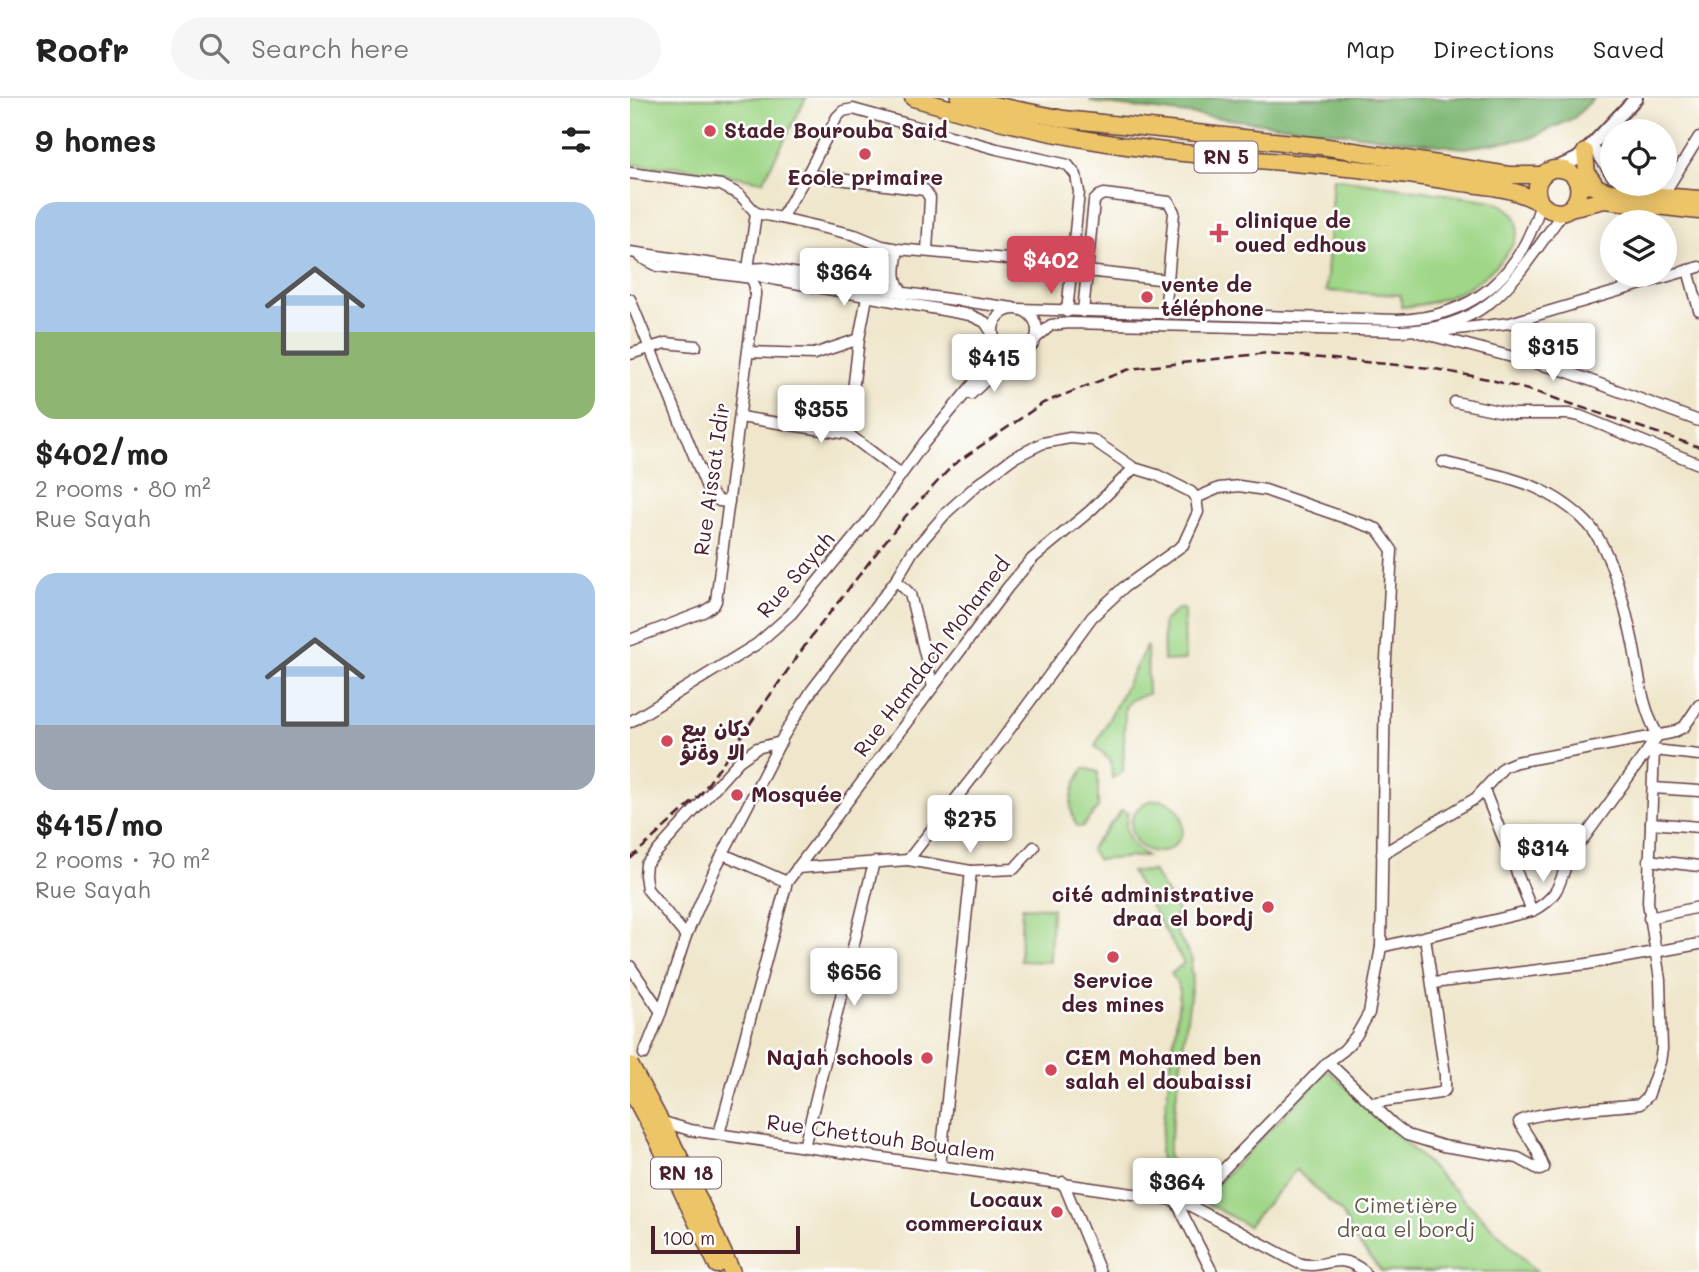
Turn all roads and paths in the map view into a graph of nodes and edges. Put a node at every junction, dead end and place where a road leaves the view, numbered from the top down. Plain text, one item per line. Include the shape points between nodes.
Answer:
1 (913, 98) edge
2 (959, 98) edge
3 (1636, 98) edge
4 (1699, 137) edge
5 (1588, 148) junction
6 (1600, 162) edge
7 (1549, 172) junction
8 (1677, 172) edge
9 (630, 173) edge
10 (807, 175) junction
11 (1576, 179) junction
12 (1599, 190) joint
13 (1677, 194) edge
14 (1699, 199) edge
15 (1541, 202) junction
16 (1567, 209) junction
17 (1699, 211) edge
18 (757, 213) junction
19 (781, 218) junction
20 (898, 249) junction
21 (927, 251) junction
22 (630, 252) edge
23 (1072, 265) junction
24 (1699, 267) edge
25 (1688, 270) junction
26 (1087, 271) junction
27 (895, 273) junction
28 (754, 278) junction
29 (1168, 280) junction
30 (880, 288) junction
31 (905, 293) junction
32 (867, 297) junction
33 (630, 299) edge
34 (1015, 309) junction
35 (1699, 310) edge
36 (1067, 312) junction
37 (1083, 312) junction
38 (1165, 314) junction
39 (1458, 320) junction
40 (1484, 327) junction
41 (1414, 330) junction
42 (993, 335) junction
43 (1036, 338) junction
44 (859, 339) junction
45 (696, 346) dead end
46 (650, 349) junction
47 (748, 352) junction
48 (1020, 353) junction
49 (630, 354) edge
50 (1455, 402) dead end
51 (951, 410) junction
52 (740, 417) junction
53 (1699, 421) edge
54 (848, 434) junction
55 (1443, 463) dead end
56 (1699, 464) edge
57 (1134, 468) junction
58 (901, 474) junction
59 (1196, 498) junction
60 (729, 502) junction
61 (896, 580) junction
62 (630, 640) edge
63 (933, 687) junction
64 (1699, 705) edge
65 (1695, 719) edge
66 (630, 723) edge
67 (1658, 735) junction
68 (781, 742) junction
69 (1651, 750) junction
70 (1699, 755) edge
71 (1653, 788) junction
72 (1484, 790) junction
73 (1699, 791) edge
74 (1651, 822) junction
75 (1699, 827) edge
76 (1034, 847) dead end
77 (723, 854) junction
78 (1382, 854) junction
79 (908, 860) junction
80 (1648, 860) junction
81 (874, 862) junction
82 (1699, 866) edge
83 (797, 868) junction
84 (971, 871) junction
85 (787, 882) junction
86 (1699, 907) edge
87 (1532, 911) junction
88 (1649, 918) junction
89 (686, 936) junction
90 (1425, 937) junction
91 (1699, 944) edge
92 (1381, 947) junction
93 (1656, 953) junction
94 (630, 966) edge
95 (1433, 983) junction
96 (661, 1012) junction
97 (644, 1054) dead end
98 (1328, 1062) junction
99 (632, 1076) edge
100 (1371, 1103) junction
101 (660, 1121) junction
102 (694, 1130) junction
103 (719, 1134) junction
104 (804, 1147) junction
105 (679, 1156) junction
106 (940, 1167) junction
107 (1063, 1182) junction
108 (1176, 1201) junction
109 (1189, 1205) junction
110 (720, 1272) edge
111 (732, 1272) edge
112 (1100, 1272) edge
113 (1212, 1272) edge
114 (1365, 1272) edge

1 - 15 main road, RN 5 via 1101,142 1407,174 1515,192
2 - 7 main road, RN 5 via 1064,119 1321,146 1509,175
3 - 5 street
4 - 8 street
5 - 6 street
5 - 7 street via 1577,159
5 - 11 street via 1578,162
5 - 12 main road via 1587,173
7 - 11 main road via 1570,172
7 - 15 main road via 1537,188
9 - 18 street via 721,184
10 - 19 street
10 - 21 street via 925,190 930,198
10 - 23 street via 837,117 853,109 1068,165 1076,175 1079,192
11 - 12 main road
11 - 16 main road via 1578,197
13 - 14 main road
15 - 16 main road via 1551,210
15 - 38 street via 1529,239 1502,279 1477,297 1433,316 1397,320
16 - 17 main road via 1605,200
16 - 39 street via 1515,281 1490,303
18 - 19 street
18 - 28 street, Rue Aissat Idir
19 - 20 street
20 - 21 street
20 - 27 street
21 - 23 street
22 - 28 street
23 - 26 street
23 - 36 street
24 - 25 street
25 - 35 street
25 - 40 street
26 - 29 street
26 - 29 street via 1094,201 1104,194 1169,202 1174,212
26 - 37 street
27 - 30 street
27 - 31 street
28 - 30 street via 766,268
28 - 32 street
28 - 47 street, Rue Aissat Idir
29 - 38 street
30 - 31 street
31 - 34 street
32 - 42 street via 981,319
32 - 44 street
33 - 46 street
34 - 36 street
34 - 42 street via 996,318
34 - 43 street via 1034,319
36 - 37 street
37 - 38 street
39 - 40 street
39 - 41 street
40 - 41 street
41 - 43 street via 1069,323 1051,325
41 - 53 street via 1565,371
42 - 48 street via 1002,349
42 - 51 street, Rue Sayah via 994,355 989,365
43 - 48 street
44 - 47 street via 814,354
44 - 54 street
45 - 46 street via 666,343
46 - 49 street
46 - 60 street via 708,490
47 - 52 street, Rue Aissat Idir
48 - 51 street, Rue Sayah
50 - 56 street via 1513,414 1580,416
51 - 58 street, Rue Sayah
52 - 54 street
52 - 60 street, Rue Aissat Idir
54 - 58 street
55 - 67 street via 1544,492 1593,530 1619,592 1648,719
57 - 59 street via 1187,489
57 - 61 street via 1093,440 1043,443 1013,458 954,505 913,551
57 - 63 street, Rue Hamdach Mohamed via 1032,559
58 - 66 street, Rue Sayah via 826,574 772,632
59 - 78 street via 1219,488 1265,490 1377,528 1392,550
59 - 79 street via 1198,512 1183,545 1092,617
60 - 62 street, Rue Aissat Idir via 714,606
61 - 63 street via 910,594
61 - 68 street via 812,690
63 - 83 street, Rue Hamdach Mohamed
64 - 65 street
65 - 67 street
67 - 69 street
67 - 72 street via 1516,762 1504,767
68 - 77 street
68 - 89 street via 757,748 739,761 646,864 647,888
69 - 70 street
69 - 71 street
69 - 87 street via 1572,848 1555,893
71 - 73 street
71 - 74 street
72 - 78 street
72 - 87 street
74 - 75 street
74 - 80 street
76 - 84 street via 1014,869
77 - 85 street
77 - 89 street
78 - 92 street
79 - 81 street
79 - 84 street
80 - 82 street
80 - 88 street
81 - 83 street
81 - 104 street
83 - 85 street, Rue Hamdach Mohamed
84 - 106 street
85 - 103 street, Rue Hamdach Mohamed
86 - 88 street
87 - 90 street
88 - 93 street
89 - 96 street
90 - 92 street
90 - 95 street
91 - 93 street
92 - 98 street via 1369,1013 1356,1036
93 - 95 street
93 - 100 street via 1662,1049 1648,1096 1640,1104 1518,1122 1544,1168 1518,1158 1407,1135
94 - 96 street
95 - 100 street via 1445,1090
96 - 97 street
98 - 100 street
98 - 109 street
99 - 101 main road, RN 18
99 - 110 main road, RN 18
101 - 102 street, Rue Chettouh Boualem
101 - 105 main road, RN 18
102 - 103 street, Rue Chettouh Boualem
102 - 105 street via 678,1136
103 - 104 street, Rue Chettouh Boualem
104 - 106 street, Rue Chettouh Boualem
105 - 111 main road, RN 18
106 - 107 street, Rue Chettouh Boualem
107 - 108 street, Rue Chettouh Boualem
107 - 112 street
108 - 109 street, Rue Chettouh Boualem
108 - 113 street
109 - 114 street, Rue Chettouh Boualem via 1289,1259 1310,1266 1343,1260

